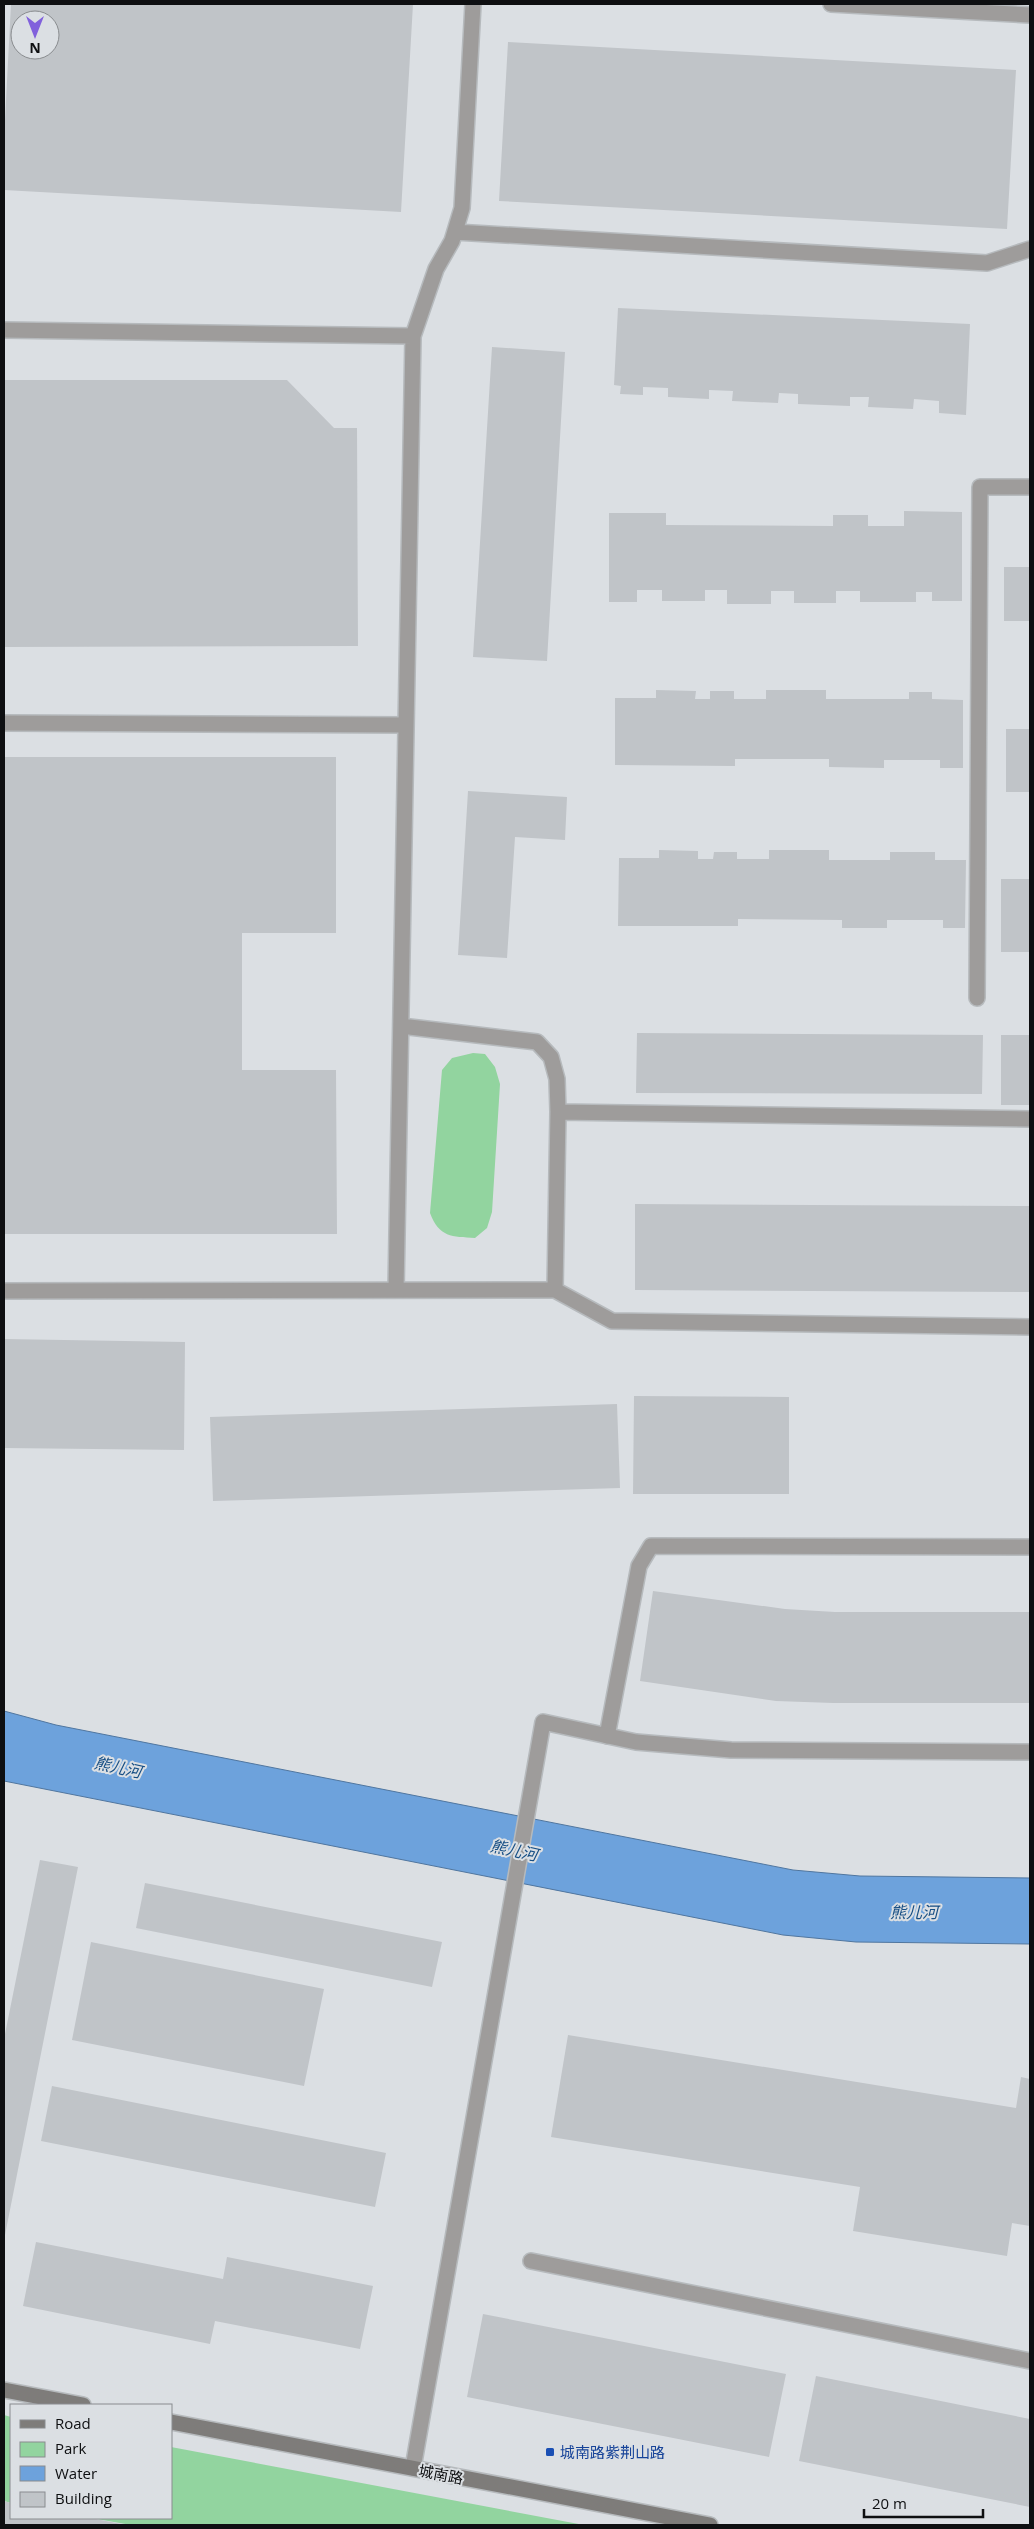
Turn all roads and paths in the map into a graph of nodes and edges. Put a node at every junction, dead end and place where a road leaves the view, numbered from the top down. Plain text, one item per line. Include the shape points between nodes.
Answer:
1 (473, 4) edge
2 (831, 4) edge
3 (1030, 15) edge
4 (455, 232) junction
5 (1030, 249) edge
6 (4, 330) edge
7 (413, 336) junction
8 (1030, 487) edge
9 (4, 723) edge
10 (406, 725) junction
11 (978, 998) dead end
12 (401, 1026) junction
13 (558, 1112) junction
14 (1030, 1119) edge
15 (396, 1290) junction
16 (556, 1290) junction
17 (4, 1291) edge
18 (1030, 1327) edge
19 (1030, 1546) edge
20 (607, 1736) junction
21 (1030, 1752) edge
22 (531, 2261) dead end
23 (1030, 2361) edge
24 (4, 2390) edge
25 (78, 2404) edge
26 (172, 2422) edge
27 (413, 2468) junction
28 (710, 2525) edge

1 - 4 street via 462,208
2 - 3 street
4 - 5 street via 987,263
4 - 7 street via 436,268
6 - 7 street
7 - 10 street
8 - 11 street via 980,486
9 - 10 street
10 - 12 street
12 - 13 street via 537,1042 550,1056 557,1079
12 - 15 street
13 - 14 street
13 - 16 street
15 - 16 street
15 - 17 street
16 - 18 street via 612,1321
19 - 20 street via 651,1546 639,1566
20 - 21 street via 636,1742 731,1750
20 - 27 street via 544,1722
22 - 23 street
24 - 25 street
26 - 27 street, 城南路
27 - 28 street, 城南路

